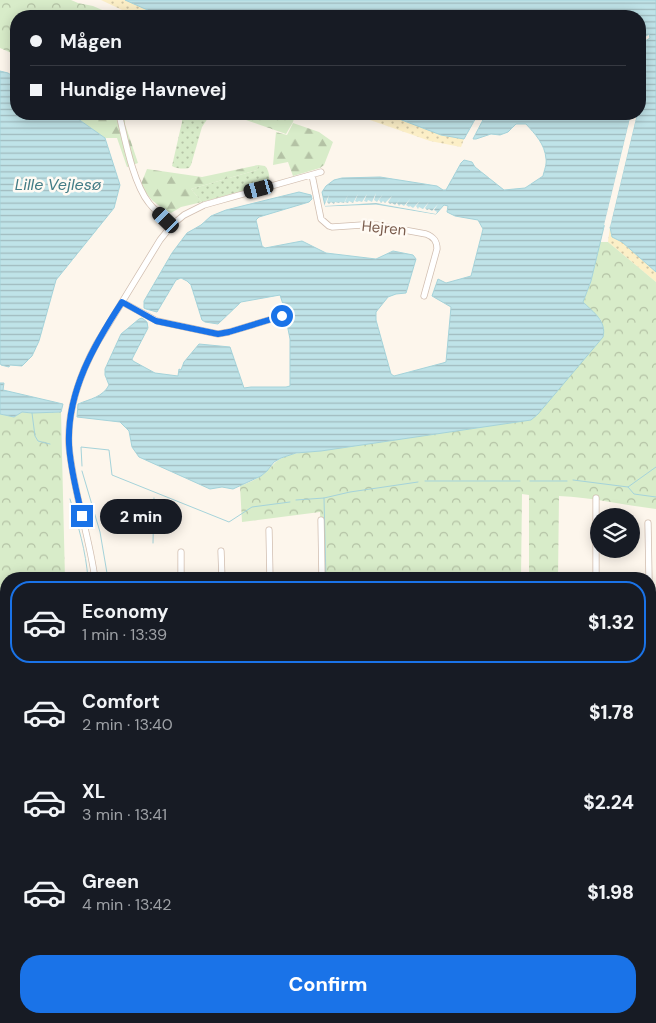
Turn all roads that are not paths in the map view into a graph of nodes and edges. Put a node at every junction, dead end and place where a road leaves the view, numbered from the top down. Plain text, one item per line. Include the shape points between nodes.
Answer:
1 (121, 120) edge
2 (321, 172) dead end
3 (312, 175) junction
4 (172, 225) junction
5 (424, 296) dead end
6 (122, 302) junction
7 (282, 316) dead end
8 (596, 498) dead end
9 (321, 520) dead end
10 (648, 523) dead end
11 (270, 530) dead end
12 (221, 551) dead end
13 (181, 552) dead end
14 (94, 572) edge
15 (181, 572) edge
16 (222, 572) edge
17 (270, 572) edge
18 (322, 572) edge
19 (596, 572) edge
20 (649, 572) edge

1 - 4 street via 140,187 149,203
2 - 3 street
3 - 4 street via 204,204
3 - 5 street, Hejren via 321,219 328,226 377,225 426,234 435,239 437,249
4 - 6 street
6 - 7 street via 156,321 218,334
6 - 14 street via 88,359 71,416 69,445
8 - 19 street
9 - 18 street
10 - 20 street
11 - 17 street
12 - 16 street
13 - 15 street

